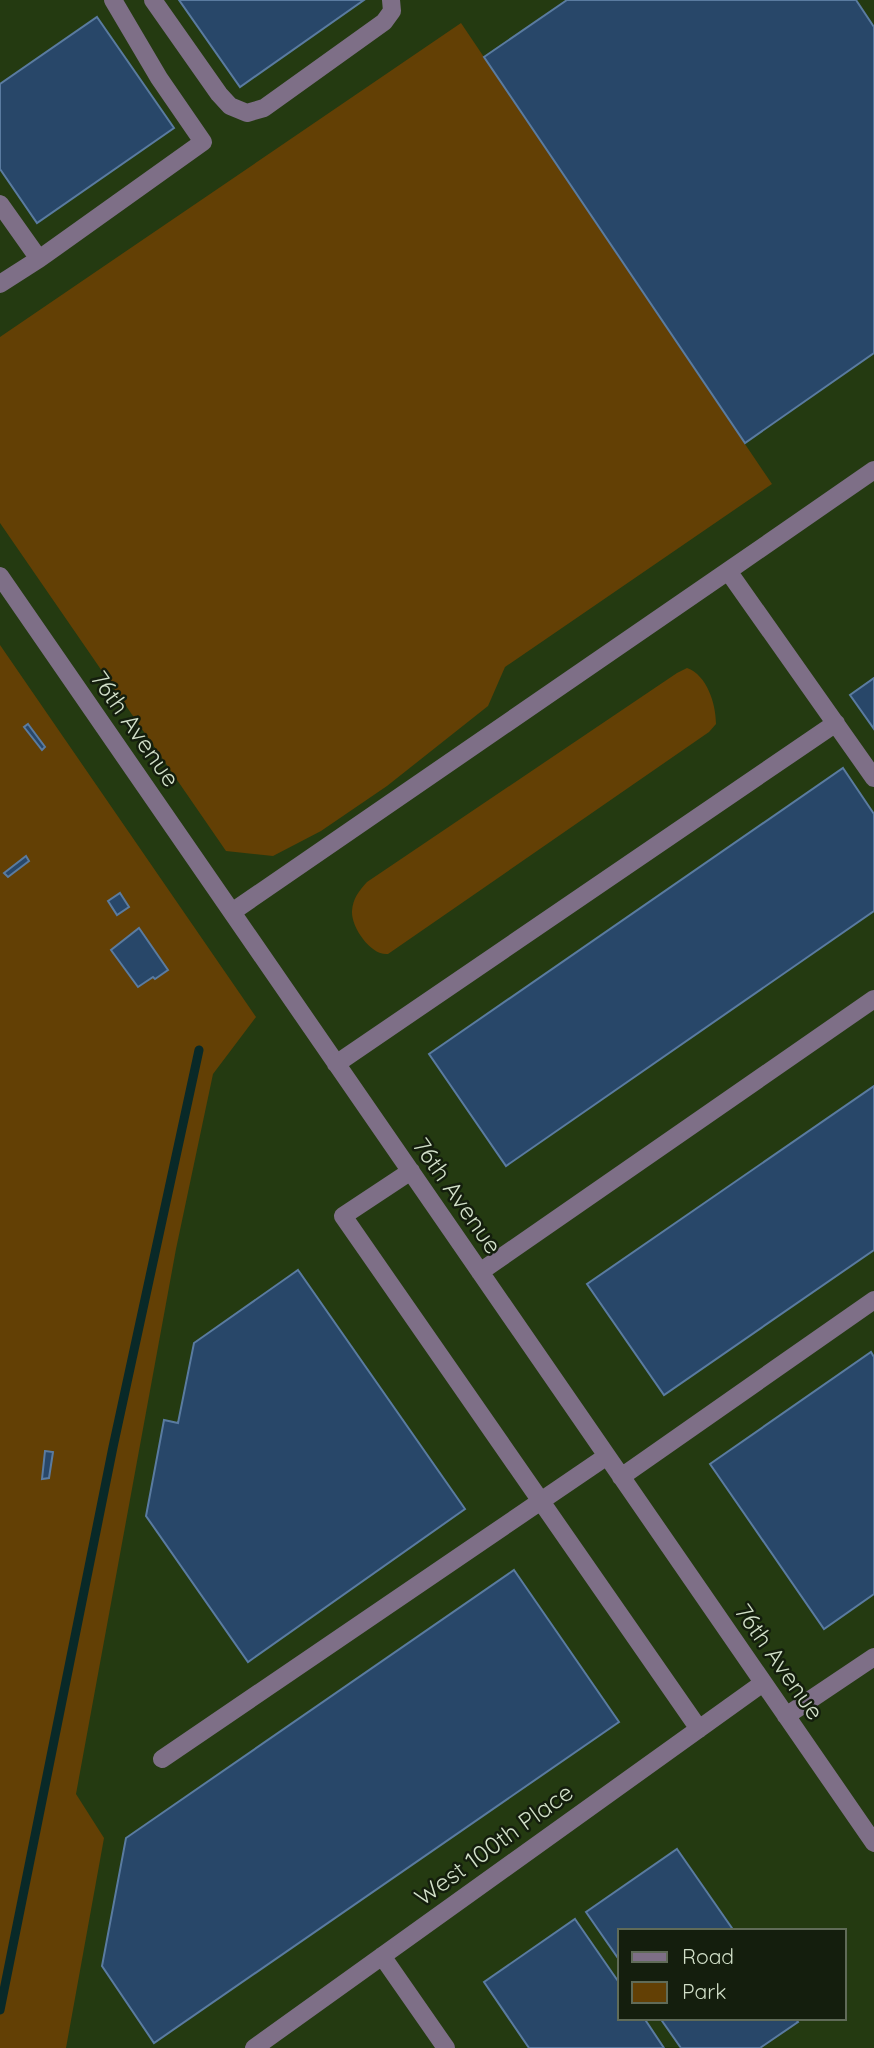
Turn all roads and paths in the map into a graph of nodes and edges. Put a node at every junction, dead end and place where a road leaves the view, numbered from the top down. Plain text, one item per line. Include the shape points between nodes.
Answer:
1 (113, 0) edge
2 (153, 0) edge
3 (391, 0) edge
4 (0, 204) edge
5 (39, 258) junction
6 (0, 284) edge
7 (874, 470) edge
8 (728, 571) junction
9 (0, 576) edge
10 (836, 723) junction
11 (874, 778) edge
12 (232, 912) junction
13 (874, 999) edge
14 (337, 1064) junction
15 (411, 1171) junction
16 (480, 1272) junction
17 (874, 1300) edge
18 (607, 1456) junction
19 (621, 1477) junction
20 (540, 1501) junction
21 (874, 1657) edge
22 (763, 1683) junction
23 (786, 1716) junction
24 (699, 1729) junction
25 (162, 1759) dead end
26 (874, 1809) edge
27 (858, 1820) junction
28 (874, 1843) edge
29 (382, 1956) junction
30 (254, 2048) edge
31 (446, 2048) edge

1 - 5 street via 203,142
2 - 3 street via 219,94 230,106 247,113 264,108 384,22 392,11
4 - 5 street
5 - 6 street
7 - 8 street
8 - 10 street
8 - 12 street
9 - 12 street, 76th Avenue
10 - 11 street
10 - 14 street
12 - 14 street, 76th Avenue
13 - 16 street
14 - 15 street, 76th Avenue
15 - 16 street, 76th Avenue
15 - 20 street via 343,1216
16 - 18 street, 76th Avenue
17 - 19 street
18 - 19 street, 76th Avenue
18 - 20 street
19 - 22 street, 76th Avenue
20 - 24 street
20 - 25 street
21 - 23 street
22 - 23 street, 76th Avenue
22 - 24 street, West 100th Place
23 - 27 street, 76th Avenue
24 - 29 street, West 100th Place
26 - 27 street
27 - 28 street, 76th Avenue
29 - 30 street, West 100th Place
29 - 31 street

